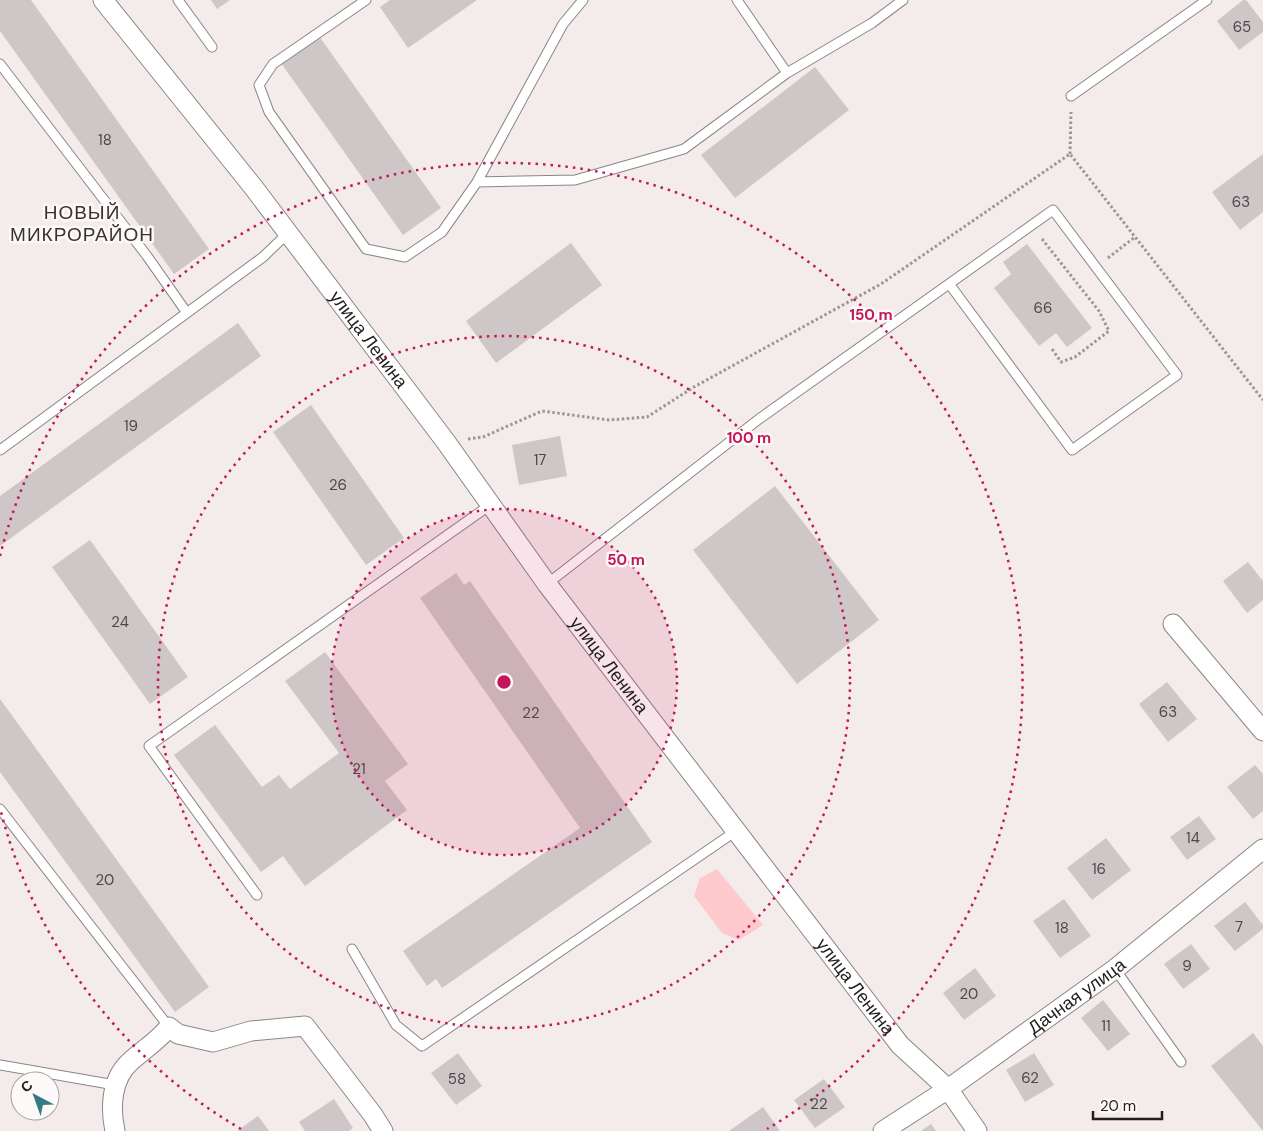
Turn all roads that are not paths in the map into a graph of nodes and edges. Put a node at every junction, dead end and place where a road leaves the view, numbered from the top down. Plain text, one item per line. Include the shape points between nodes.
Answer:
1 (103, 0) edge
2 (178, 0) edge
3 (366, 0) edge
4 (583, 0) edge
5 (738, 0) edge
6 (903, 0) edge
7 (1207, 0) edge
8 (212, 47) dead end
9 (0, 64) edge
10 (787, 73) junction
11 (1071, 96) road end
12 (477, 182) junction
13 (287, 234) junction
14 (950, 285) junction
15 (187, 313) junction
16 (0, 450) edge
17 (490, 505) junction
18 (547, 584) junction
19 (1173, 624) dead end
20 (1263, 731) edge
21 (0, 809) edge
22 (736, 831) junction
23 (1263, 849) edge
24 (257, 895) dead end
25 (352, 949) dead end
26 (1115, 969) junction
27 (169, 1027) junction
28 (1180, 1062) dead end
29 (0, 1065) edge
30 (114, 1085) junction
31 (948, 1089) junction
32 (115, 1131) edge
33 (383, 1131) edge
34 (883, 1131) edge
35 (977, 1131) edge

1 - 13 street, улица Ленина
2 - 8 lane
3 - 12 lane via 272,64 259,84 269,112 366,249 405,258 442,232
4 - 12 lane via 564,24
5 - 10 lane
6 - 10 lane via 872,23
7 - 11 lane
9 - 15 lane
10 - 12 lane via 684,149 575,180
13 - 15 lane via 264,257
13 - 17 street, улица Ленина via 446,442
14 - 14 lane via 1072,450 1177,375 1053,210
14 - 18 lane via 759,419
15 - 16 lane
17 - 18 street, улица Ленина
17 - 24 lane via 148,746
18 - 22 street, улица Ленина
19 - 20 street
21 - 27 lane
22 - 25 lane via 422,1046 396,1025
22 - 31 street, улица Ленина via 900,1045
23 - 26 street, Дачная улица
26 - 28 lane
26 - 31 street, Дачная улица
27 - 30 street via 128,1063
27 - 33 street via 178,1034 213,1042 251,1032 305,1026
29 - 30 lane
30 - 32 street via 112,1119
31 - 34 street, Дачная улица
31 - 35 street, улица Ленина

